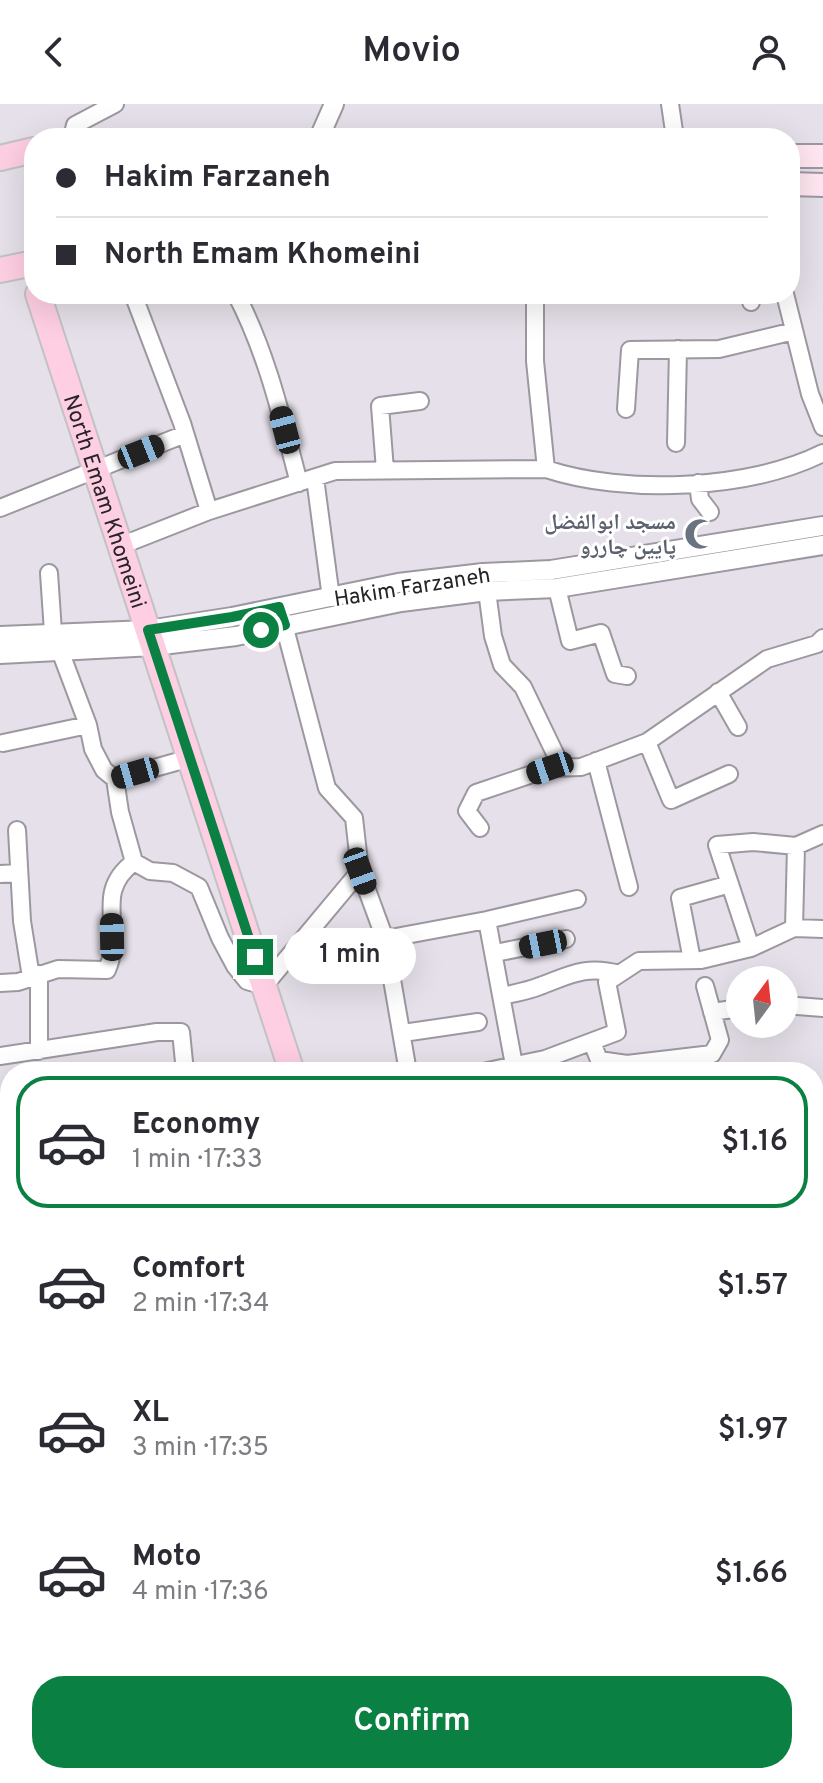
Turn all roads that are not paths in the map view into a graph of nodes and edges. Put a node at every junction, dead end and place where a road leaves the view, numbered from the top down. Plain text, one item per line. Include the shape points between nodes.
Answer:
1 (115, 104) edge
2 (670, 104) edge
3 (74, 128) edge
4 (674, 128) edge
5 (24, 152) edge
6 (800, 156) edge
7 (823, 156) edge
8 (0, 158) edge
9 (800, 184) edge
10 (823, 185) edge
11 (0, 270) edge
12 (24, 271) edge
13 (41, 304) edge
14 (137, 304) edge
15 (241, 304) edge
16 (535, 304) edge
17 (787, 304) edge
18 (794, 331) junction
19 (678, 349) junction
20 (420, 401) dead end
21 (626, 409) dead end
22 (823, 427) edge
23 (185, 434) junction
24 (676, 443) dead end
25 (823, 453) edge
26 (546, 469) junction
27 (385, 470) junction
28 (96, 471) junction
29 (307, 480) junction
30 (698, 483) junction
31 (1, 503) edge
32 (209, 511) junction
33 (710, 512) dead end
34 (823, 526) edge
35 (823, 545) edge
36 (120, 546) junction
37 (49, 573) dead end
38 (557, 588) junction
39 (487, 591) junction
40 (331, 598) junction
41 (282, 616) junction
42 (53, 632) junction
43 (0, 636) edge
44 (151, 638) junction
45 (823, 638) edge
46 (61, 650) junction
47 (0, 654) edge
48 (627, 676) dead end
49 (718, 692) junction
50 (88, 725) junction
51 (738, 727) dead end
52 (647, 742) junction
53 (3, 743) dead end
54 (190, 758) junction
55 (596, 761) junction
56 (562, 768) junction
57 (729, 774) dead end
58 (115, 779) junction
59 (480, 828) dead end
60 (17, 830) dead end
61 (823, 834) edge
62 (796, 846) junction
63 (134, 862) junction
64 (360, 871) junction
65 (19, 873) junction
66 (0, 874) edge
67 (730, 884) junction
68 (629, 887) dead end
69 (577, 899) dead end
70 (487, 920) junction
71 (794, 928) junction
72 (823, 929) edge
73 (385, 939) junction
74 (566, 939) dead end
75 (751, 948) junction
76 (495, 953) junction
77 (692, 960) junction
78 (619, 974) junction
79 (35, 975) junction
80 (0, 983) edge
81 (264, 986) junction
82 (705, 986) dead end
83 (502, 996) junction
84 (798, 1006) edge
85 (823, 1008) edge
86 (726, 1010) edge
87 (712, 1012) junction
88 (478, 1022) dead end
89 (403, 1033) junction
90 (592, 1042) junction
91 (39, 1051) junction
92 (0, 1056) edge
93 (184, 1062) edge
94 (289, 1062) edge
95 (407, 1062) edge
96 (513, 1062) edge
97 (530, 1062) edge
98 (613, 1062) edge
99 (644, 1062) edge

1 - 3 street
2 - 4 street
5 - 8 main road
6 - 7 main road
9 - 10 main road
11 - 12 main road
13 - 28 main road, North Emam Khomeini
14 - 23 street
15 - 29 street
16 - 26 street
17 - 18 street
18 - 19 street via 719,349
18 - 22 street
19 - 21 street via 630,350
19 - 24 street
20 - 27 street via 380,406
23 - 28 street
23 - 32 street
25 - 30 street via 745,479
26 - 27 street
26 - 30 street via 576,479
27 - 29 street via 335,471
28 - 31 street
28 - 36 main road, North Emam Khomeini
29 - 32 street
29 - 40 street
30 - 33 street via 700,499
32 - 36 street
34 - 40 street, Hakim Farzaneh via 551,570 398,583
35 - 38 street, Hakim Farzaneh
36 - 44 main road, North Emam Khomeini
37 - 42 street
38 - 39 street, Hakim Farzaneh
38 - 48 street via 570,641 601,633 615,674
39 - 41 street, Hakim Farzaneh
39 - 56 street via 502,665 523,687
40 - 41 street, Hakim Farzaneh
41 - 44 street, Hakim Farzaneh via 232,617
41 - 64 street via 327,788 354,818
42 - 43 street, Hakim Farzaneh
42 - 44 street, Hakim Farzaneh
42 - 46 street
44 - 46 street, Hakim Farzaneh
44 - 54 main road, North Emam Khomeini
45 - 49 street via 767,659
46 - 47 street, Hakim Farzaneh
46 - 50 street
49 - 51 street
49 - 52 street
50 - 53 street
50 - 58 street via 93,749
52 - 55 street
52 - 57 street via 671,800
54 - 58 street
54 - 81 main road, North Emam Khomeini
55 - 56 street
55 - 68 street
56 - 59 street via 476,793 467,811
58 - 63 street
60 - 65 street
61 - 62 street
62 - 67 street via 717,845
62 - 71 street
63 - 79 street via 121,871 112,888 113,957 107,970 58,969
63 - 81 street via 199,887 235,966 247,981
64 - 73 street
64 - 81 street
65 - 66 street
65 - 79 street via 22,921
67 - 75 street
67 - 77 street via 680,898
69 - 70 street
70 - 73 street
70 - 76 street
71 - 72 street
71 - 75 street
73 - 89 street
74 - 76 street
75 - 77 street
76 - 83 street
77 - 78 street via 639,961
78 - 83 street via 598,968
78 - 90 street via 607,982 617,1032
79 - 80 street
79 - 91 street
81 - 94 main road, North Emam Khomeini
82 - 87 street
83 - 96 street
84 - 85 street
86 - 87 street
87 - 99 street via 720,1040 712,1054
88 - 89 street
89 - 95 street
90 - 97 street
90 - 98 street via 599,1060
91 - 92 street
91 - 93 street via 181,1032

